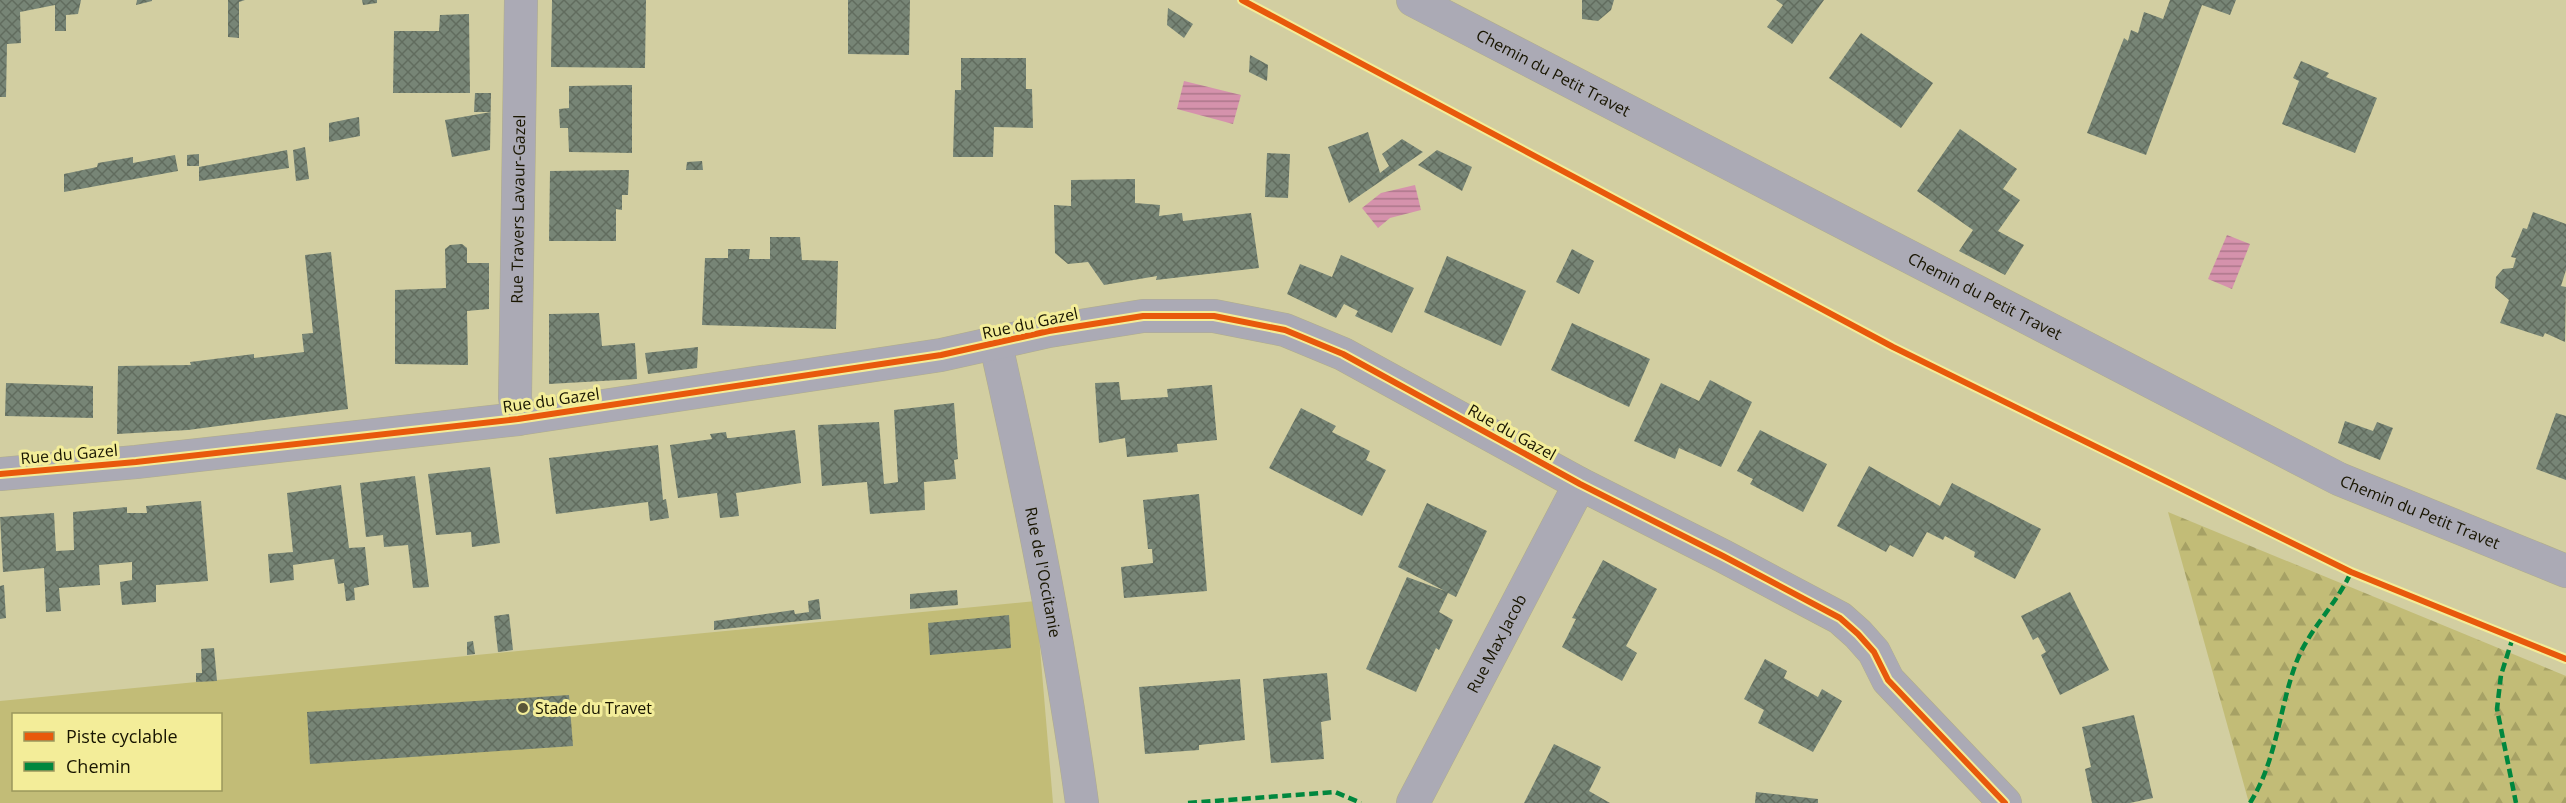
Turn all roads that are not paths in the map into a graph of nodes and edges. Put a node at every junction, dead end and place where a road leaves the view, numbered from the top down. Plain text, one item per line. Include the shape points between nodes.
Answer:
1 (522, 0) edge
2 (1413, 0) edge
3 (996, 345) junction
4 (518, 419) junction
5 (0, 474) edge
6 (1580, 484) junction
7 (2566, 571) edge
8 (1082, 803) edge
9 (1413, 803) edge
10 (2005, 803) edge

1 - 4 street, Rue Travers Lavaur-Gazel via 515,397
2 - 7 street, Chemin du Petit Travet via 2339,479
3 - 4 street, Rue du Gazel
3 - 6 street, Rue du Gazel via 1049,331 1143,316 1214,316 1285,330 1343,354
3 - 8 street, Rue de l'Occitanie via 1054,622
4 - 5 street, Rue du Gazel
6 - 9 street, Rue Max Jacob
6 - 10 street, Rue du Gazel via 1840,618 1874,652 1888,680

